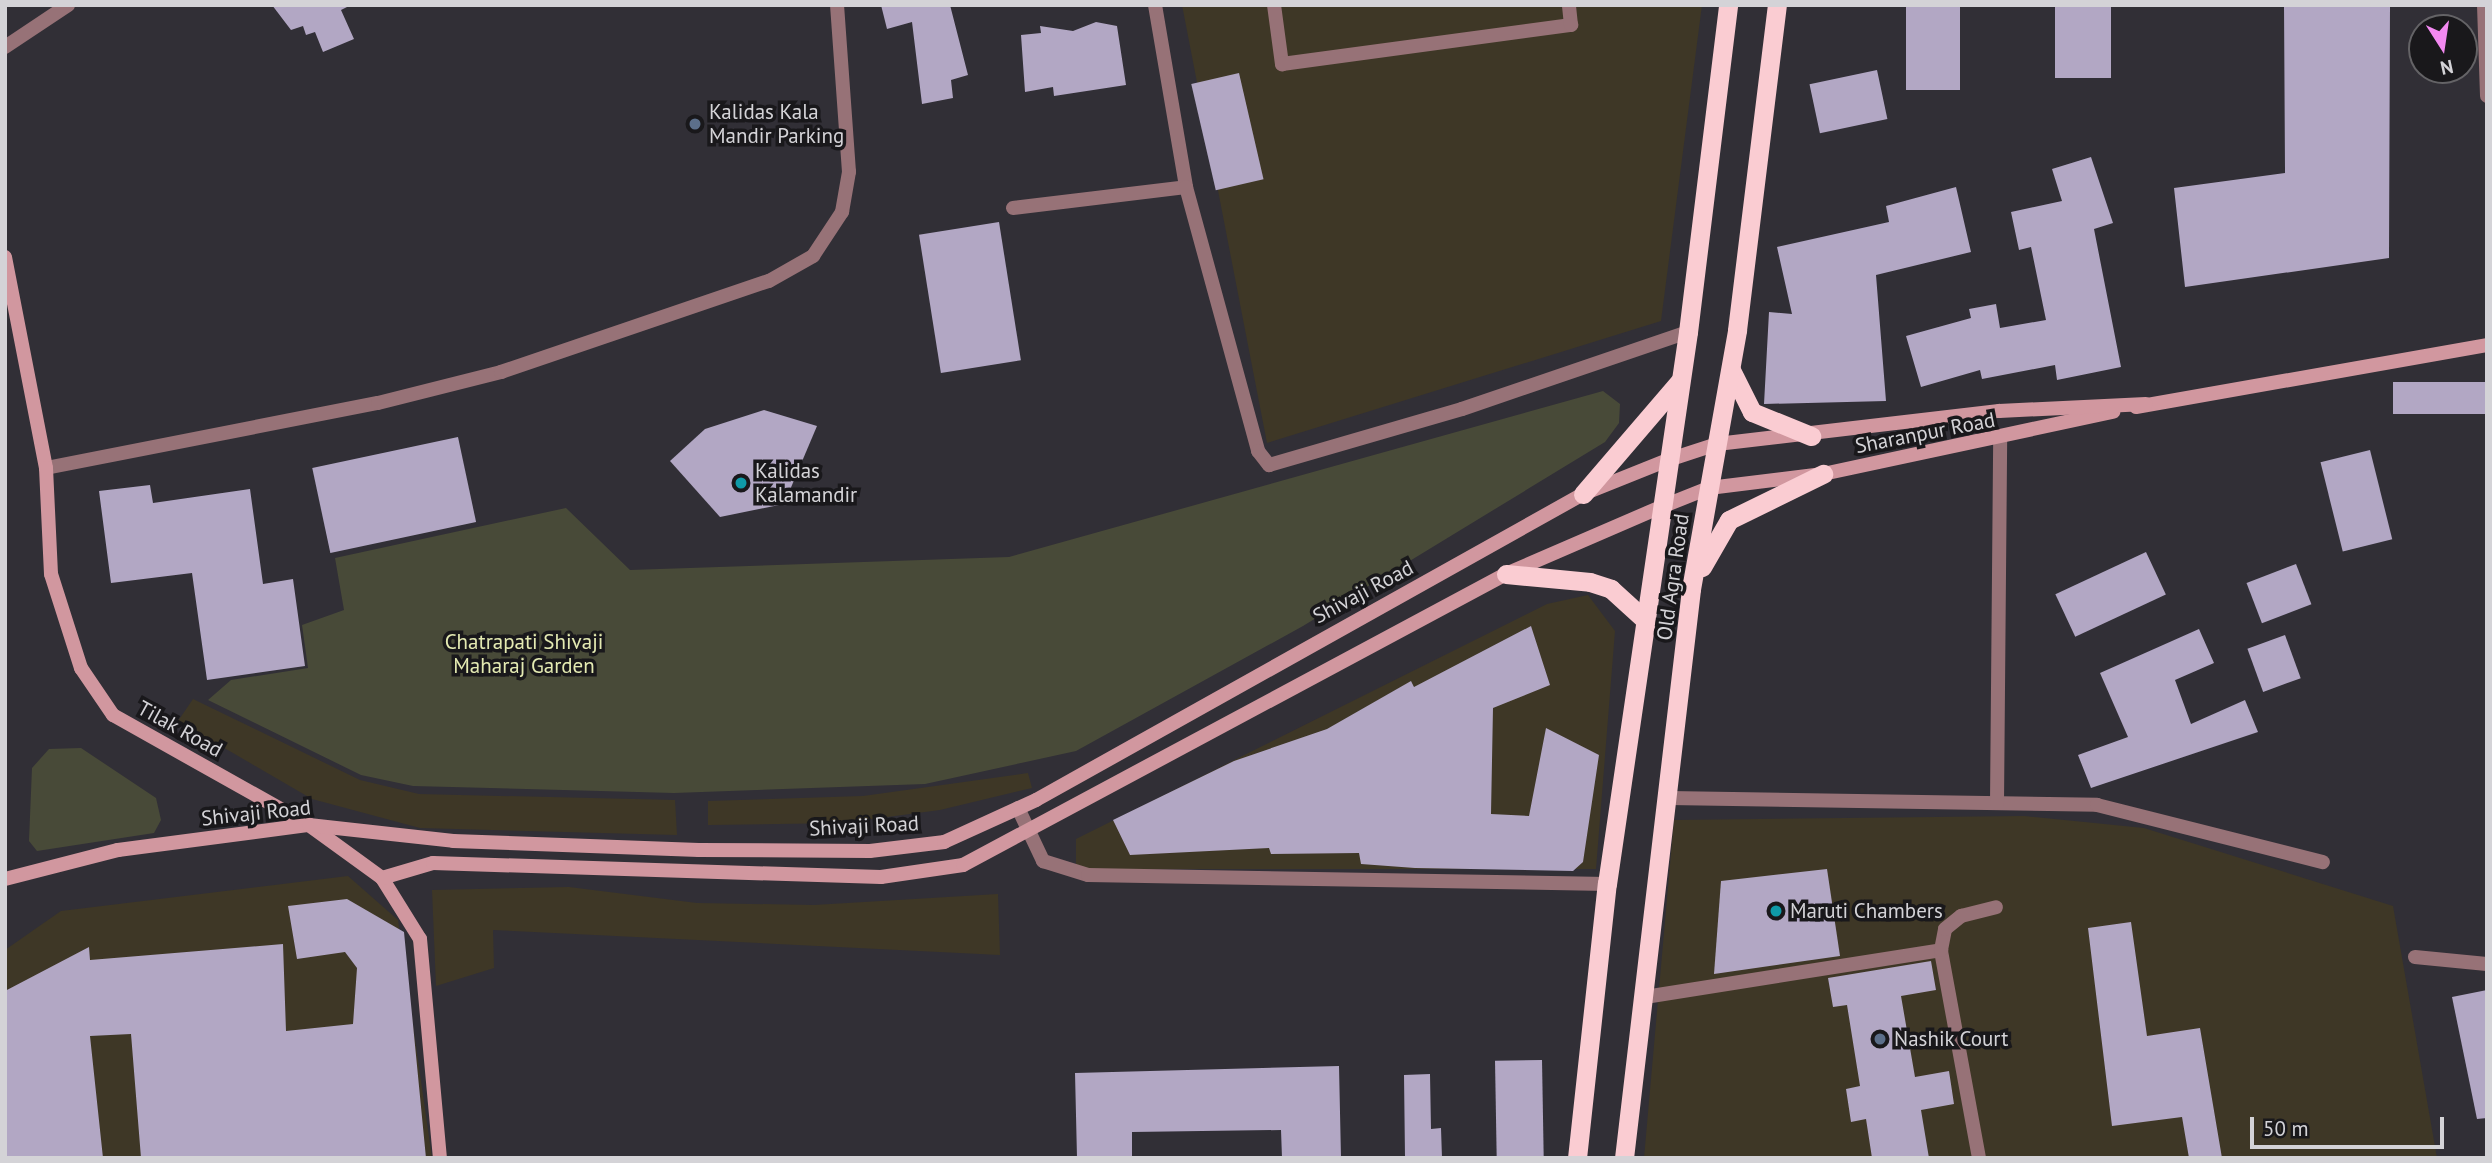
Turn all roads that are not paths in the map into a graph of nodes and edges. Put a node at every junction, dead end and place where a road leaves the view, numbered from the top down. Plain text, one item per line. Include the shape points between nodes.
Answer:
1 (68, 5) edge
2 (837, 5) edge
3 (1155, 5) edge
4 (1274, 5) edge
5 (1569, 5) edge
6 (1728, 5) edge
7 (1777, 5) edge
8 (2484, 5) edge
9 (5, 47) edge
10 (2487, 96) edge
11 (1186, 187) junction
12 (1013, 208) dead end
13 (5, 257) edge
14 (1688, 332) junction
15 (2487, 345) edge
16 (1730, 369) junction
17 (1681, 380) junction
18 (2146, 404) junction
19 (1811, 436) junction
20 (2000, 440) junction
21 (1717, 444) junction
22 (1668, 460) junction
23 (46, 468) junction
24 (1823, 474) junction
25 (1709, 488) junction
26 (1583, 494) junction
27 (1661, 507) junction
28 (1506, 573) junction
29 (1691, 589) junction
30 (1644, 619) junction
31 (1670, 798) junction
32 (1997, 803) junction
33 (1018, 808) junction
34 (309, 825) junction
35 (1030, 834) junction
36 (2323, 862) dead end
37 (382, 878) junction
38 (5, 879) edge
39 (1607, 884) junction
40 (1996, 907) dead end
41 (1941, 950) junction
42 (2415, 957) dead end
43 (2487, 964) edge
44 (1645, 997) junction
45 (440, 1158) edge
46 (1577, 1158) edge
47 (1624, 1158) edge
48 (1979, 1158) edge

1 - 9 street
2 - 23 street via 849,172 842,212 813,256 769,281 501,372 378,403
3 - 11 street
4 - 5 street via 1282,64 1572,26
6 - 14 highway, Old Agra Road
7 - 16 highway, Old Agra Road
8 - 10 street
11 - 12 street
11 - 14 street via 1258,451 1269,465 1450,413
13 - 23 main road, Tilak Road
14 - 17 highway, Old Agra Road
15 - 18 main road, Sharanpur Road
16 - 19 highway via 1752,412
16 - 21 highway, Old Agra Road
17 - 22 highway, Old Agra Road
17 - 26 highway
18 - 19 main road, Sharanpur Road via 1999,411
18 - 20 main road, Sharanpur Road
19 - 21 main road, Sharanpur Road
20 - 24 main road, Sharanpur Road
20 - 32 street
21 - 22 main road, Shivaji Road
21 - 25 highway, Old Agra Road
22 - 26 main road, Shivaji Road
22 - 27 highway, Old Agra Road
23 - 34 main road, Tilak Road via 51,574 81,668 113,715
24 - 25 main road, Sharanpur Road
24 - 29 highway via 1729,520
25 - 27 main road
25 - 29 highway, Old Agra Road
26 - 33 main road, Shivaji Road
27 - 28 main road
27 - 30 highway, Old Agra Road
28 - 30 highway via 1590,582 1611,589
28 - 35 main road
29 - 31 highway, Old Agra Road
30 - 39 highway, Old Agra Road
31 - 32 street
31 - 44 highway, Old Agra Road
32 - 36 street via 2097,805
33 - 34 main road, Shivaji Road via 944,842 870,851 453,841
33 - 35 street
34 - 37 main road, Tilak Road
34 - 38 main road, Shivaji Road via 118,849
35 - 37 main road via 963,865 881,877 433,863
35 - 39 street via 1043,861 1088,875
37 - 45 main road, Tilak Road via 420,939
39 - 46 highway, Old Agra Road
40 - 41 street via 1961,916 1945,929
41 - 44 street
41 - 48 street
42 - 43 street
44 - 47 highway, Old Agra Road

